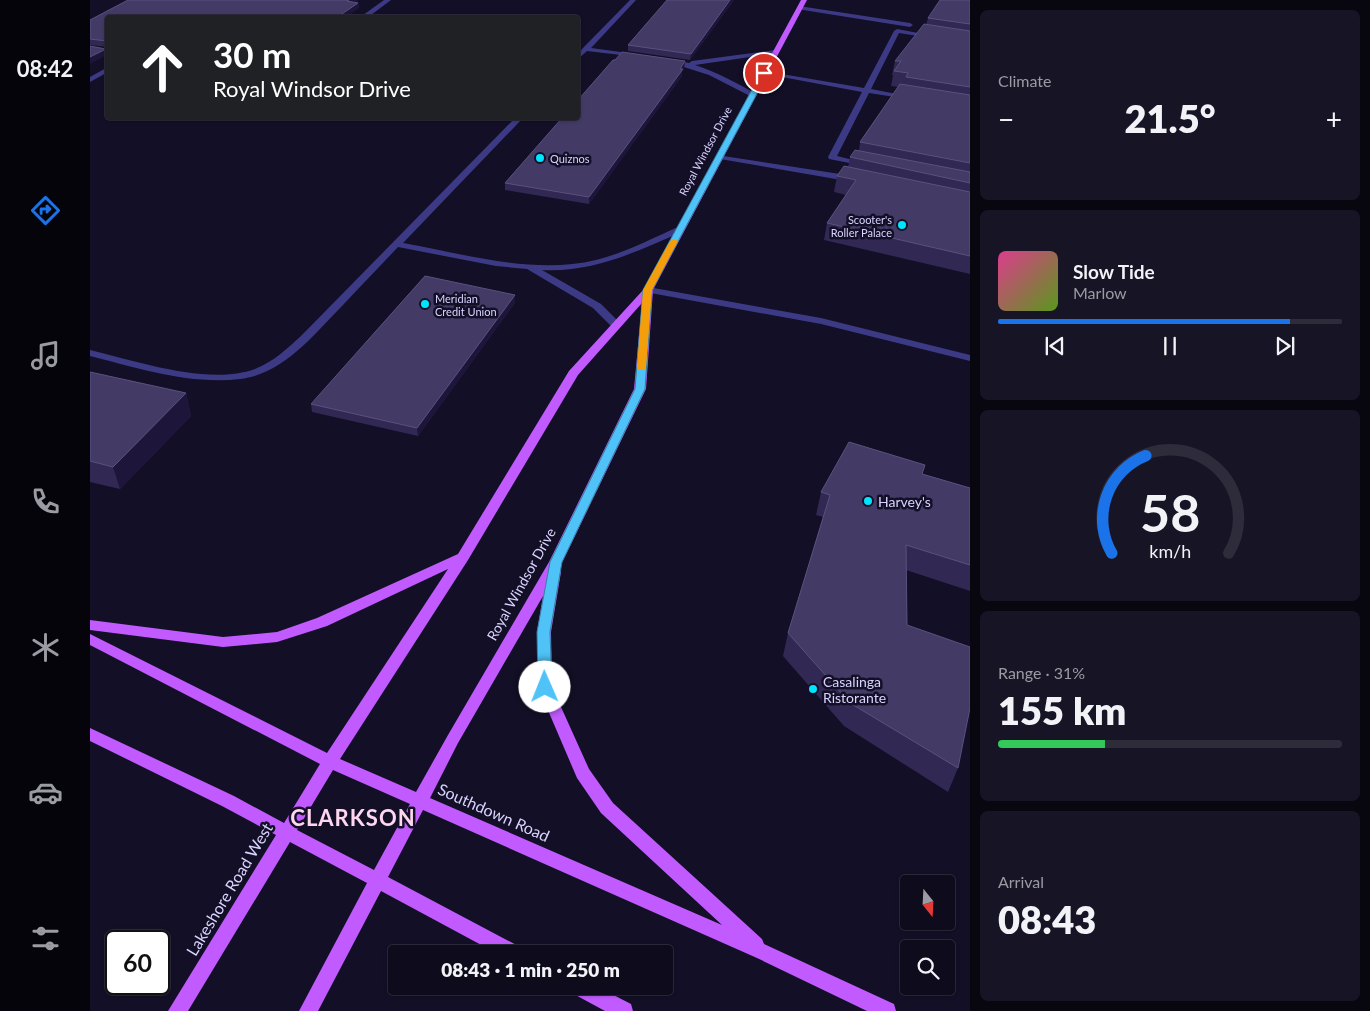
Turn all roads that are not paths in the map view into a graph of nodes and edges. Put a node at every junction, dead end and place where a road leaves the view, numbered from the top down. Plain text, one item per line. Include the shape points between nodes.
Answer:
1 (388, 0) edge
2 (633, 0) edge
3 (804, 0) edge
4 (799, 8) junction
5 (366, 15) edge
6 (931, 28) edge
7 (943, 38) edge
8 (585, 49) junction
9 (776, 52) junction
10 (580, 55) edge
11 (643, 57) edge
12 (661, 60) edge
13 (688, 64) junction
14 (105, 71) edge
15 (764, 73) junction
16 (90, 80) edge
17 (866, 90) junction
18 (752, 95) junction
19 (914, 98) edge
20 (517, 120) edge
21 (720, 157) junction
22 (878, 166) edge
23 (865, 182) edge
24 (681, 230) junction
25 (396, 244) junction
26 (530, 268) junction
27 (648, 290) junction
28 (616, 325) junction
29 (90, 353) edge
30 (970, 358) edge
31 (463, 557) junction
32 (556, 562) junction
33 (90, 625) edge
34 (90, 639) edge
35 (90, 734) edge
36 (330, 762) junction
37 (419, 801) junction
38 (287, 832) junction
39 (378, 880) junction
40 (499, 945) edge
41 (763, 952) junction
42 (594, 995) edge
43 (177, 1011) edge
44 (308, 1011) edge
45 (624, 1011) edge
46 (887, 1011) edge

1 - 5 lane
2 - 8 lane
3 - 4 main road, Royal Windsor Drive
4 - 6 lane
4 - 9 main road, Royal Windsor Drive
7 - 17 lane via 897,31
8 - 10 lane
8 - 11 lane
9 - 13 lane
9 - 15 main road, Royal Windsor Drive
12 - 13 lane
13 - 18 lane via 725,79
14 - 16 lane
15 - 17 lane
15 - 18 main road, Royal Windsor Drive
17 - 19 lane
17 - 22 lane via 832,157
18 - 21 main road, Royal Windsor Drive
20 - 25 lane
21 - 23 lane
21 - 24 main road, Royal Windsor Drive
24 - 26 lane via 596,263
24 - 27 main road, Royal Windsor Drive
25 - 26 lane
25 - 29 lane via 305,338 282,359 257,372 226,379 200,378
26 - 28 lane via 597,306
27 - 28 main road, Royal Windsor Drive
27 - 30 lane via 821,321
27 - 32 main road, Royal Windsor Drive via 640,389
28 - 31 main road, Royal Windsor Drive via 573,373
31 - 33 main road via 322,622 277,637 223,642
31 - 36 main road, Royal Windsor Drive
32 - 37 main road, Royal Windsor Drive
32 - 41 main road via 544,632 545,687 583,773 607,808
34 - 36 main road, Southdown Road
35 - 38 main road
36 - 37 main road, Southdown Road
36 - 38 main road, Lakeshore Road West
37 - 39 main road, Royal Windsor Drive
37 - 41 main road, Southdown Road
38 - 39 main road
38 - 43 main road, Lakeshore Road West
39 - 40 main road
39 - 44 main road
41 - 46 main road, Southdown Road
42 - 45 main road

